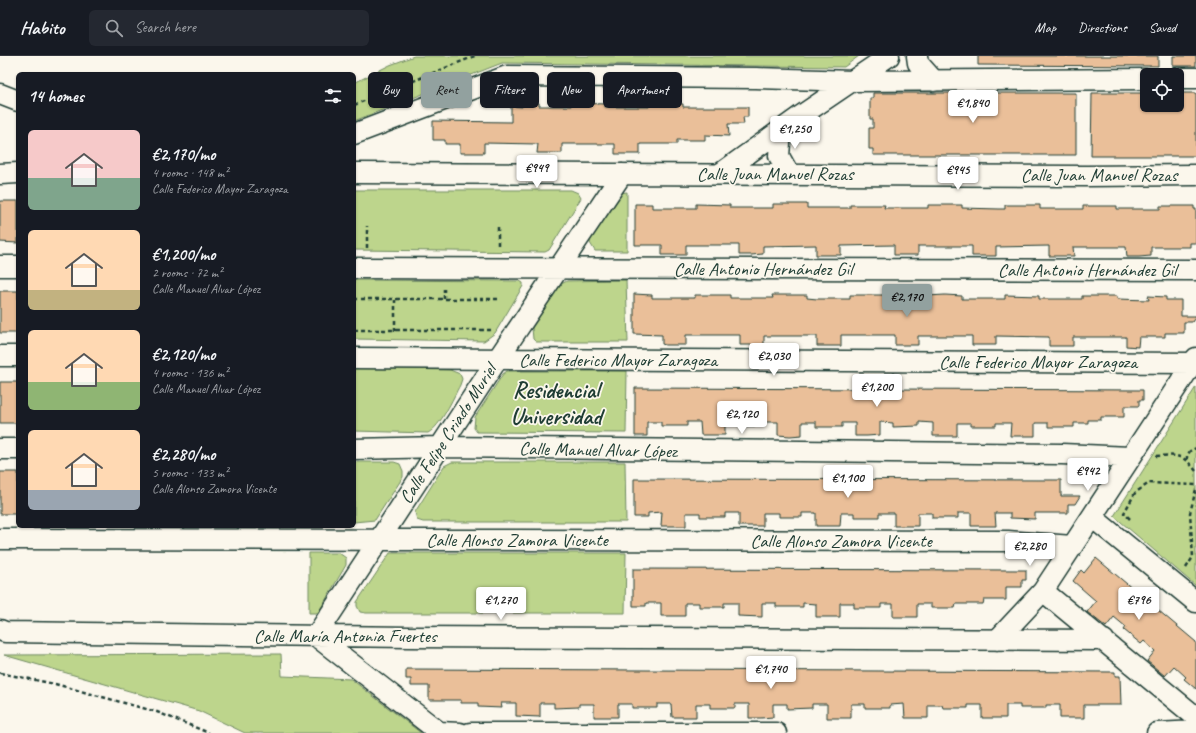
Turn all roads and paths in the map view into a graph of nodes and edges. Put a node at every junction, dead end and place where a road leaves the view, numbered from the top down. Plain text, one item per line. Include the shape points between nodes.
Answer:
1 (475, 56) edge
2 (889, 56) edge
3 (917, 56) edge
4 (1140, 78) edge
5 (1184, 78) edge
6 (1196, 78) edge
7 (853, 81) junction
8 (934, 81) junction
9 (0, 94) edge
10 (16, 100) edge
11 (356, 104) edge
12 (780, 130) junction
13 (356, 133) edge
14 (356, 171) edge
15 (721, 173) junction
16 (0, 174) edge
17 (16, 174) edge
18 (622, 174) junction
19 (789, 174) junction
20 (1196, 175) edge
21 (0, 266) edge
22 (16, 266) edge
23 (356, 268) edge
24 (559, 269) junction
25 (1196, 270) edge
26 (444, 285) dead end
27 (356, 299) edge
28 (444, 299) junction
29 (499, 299) dead end
30 (395, 300) junction
31 (497, 329) dead end
32 (356, 330) edge
33 (395, 331) junction
34 (0, 356) edge
35 (16, 356) edge
36 (356, 358) edge
37 (497, 360) junction
38 (1195, 360) edge
39 (1150, 362) junction
40 (1174, 390) junction
41 (441, 447) junction
42 (1196, 448) edge
43 (0, 449) edge
44 (16, 449) edge
45 (356, 449) edge
46 (1130, 457) junction
47 (1187, 460) junction
48 (1196, 471) edge
49 (1196, 485) edge
50 (1196, 489) edge
51 (1092, 517) junction
52 (1132, 521) dead end
53 (0, 539) edge
54 (378, 540) junction
55 (1033, 542) junction
56 (1072, 546) junction
57 (1049, 583) junction
58 (1176, 585) junction
59 (1196, 602) edge
60 (2, 631) edge
61 (316, 636) junction
62 (997, 640) junction
63 (1104, 640) junction
64 (0, 673) edge
65 (1196, 717) edge
66 (1196, 731) edge
67 (208, 733) edge
68 (460, 733) edge
69 (470, 733) edge
70 (776, 733) edge
71 (1156, 733) edge

1 - 11 path
2 - 7 street
3 - 8 street via 918,63
4 - 8 street
5 - 6 street
7 - 8 street
7 - 12 street
7 - 13 street via 507,76
9 - 10 street
12 - 15 street
12 - 19 street via 779,156
14 - 18 street, Calle Juan Manuel Rozas
15 - 18 street, Calle Juan Manuel Rozas
15 - 19 street, Calle Juan Manuel Rozas
16 - 17 street
18 - 24 street, Calle Felipe Criado Muriel
19 - 20 street, Calle Juan Manuel Rozas
21 - 22 street
23 - 24 street, Calle Antonio Hernández Gil
24 - 25 street, Calle Antonio Hernández Gil
24 - 37 street, Calle Felipe Criado Muriel
26 - 28 path
27 - 30 path
28 - 29 path
28 - 30 path
30 - 33 path
31 - 33 path
32 - 33 path
34 - 35 street
36 - 37 street, Calle Federico Mayor Zaragoza
37 - 39 street, Calle Federico Mayor Zaragoza
37 - 41 street, Calle Felipe Criado Muriel
38 - 39 street, Calle Federico Mayor Zaragoza
38 - 40 street
39 - 40 street
40 - 46 street
41 - 45 street, Calle Manuel Alvar López
41 - 46 street, Calle Manuel Alvar López via 1062,454
41 - 54 street, Calle Felipe Criado Muriel
42 - 47 path via 1190,451
43 - 44 street
46 - 47 path via 1176,455
46 - 51 street
47 - 48 path
49 - 52 path via 1149,483 1135,493 1124,513
50 - 58 path via 1190,513 1193,557
51 - 56 street
51 - 58 street
53 - 54 street, Calle Alonso Zamora Vicente
54 - 55 street, Calle Alonso Zamora Vicente
54 - 61 street, Calle Felipe Criado Muriel
55 - 56 street, Calle Alonso Zamora Vicente
55 - 57 street
56 - 57 street
57 - 62 street
57 - 63 street
58 - 59 street
60 - 61 street, Calle María Antonia Fuertes
61 - 62 street, Calle María Antonia Fuertes
61 - 68 street via 439,732
62 - 63 street, Calle María Antonia Fuertes
63 - 65 street
64 - 67 path via 55,684 150,710
66 - 71 street
69 - 70 street

